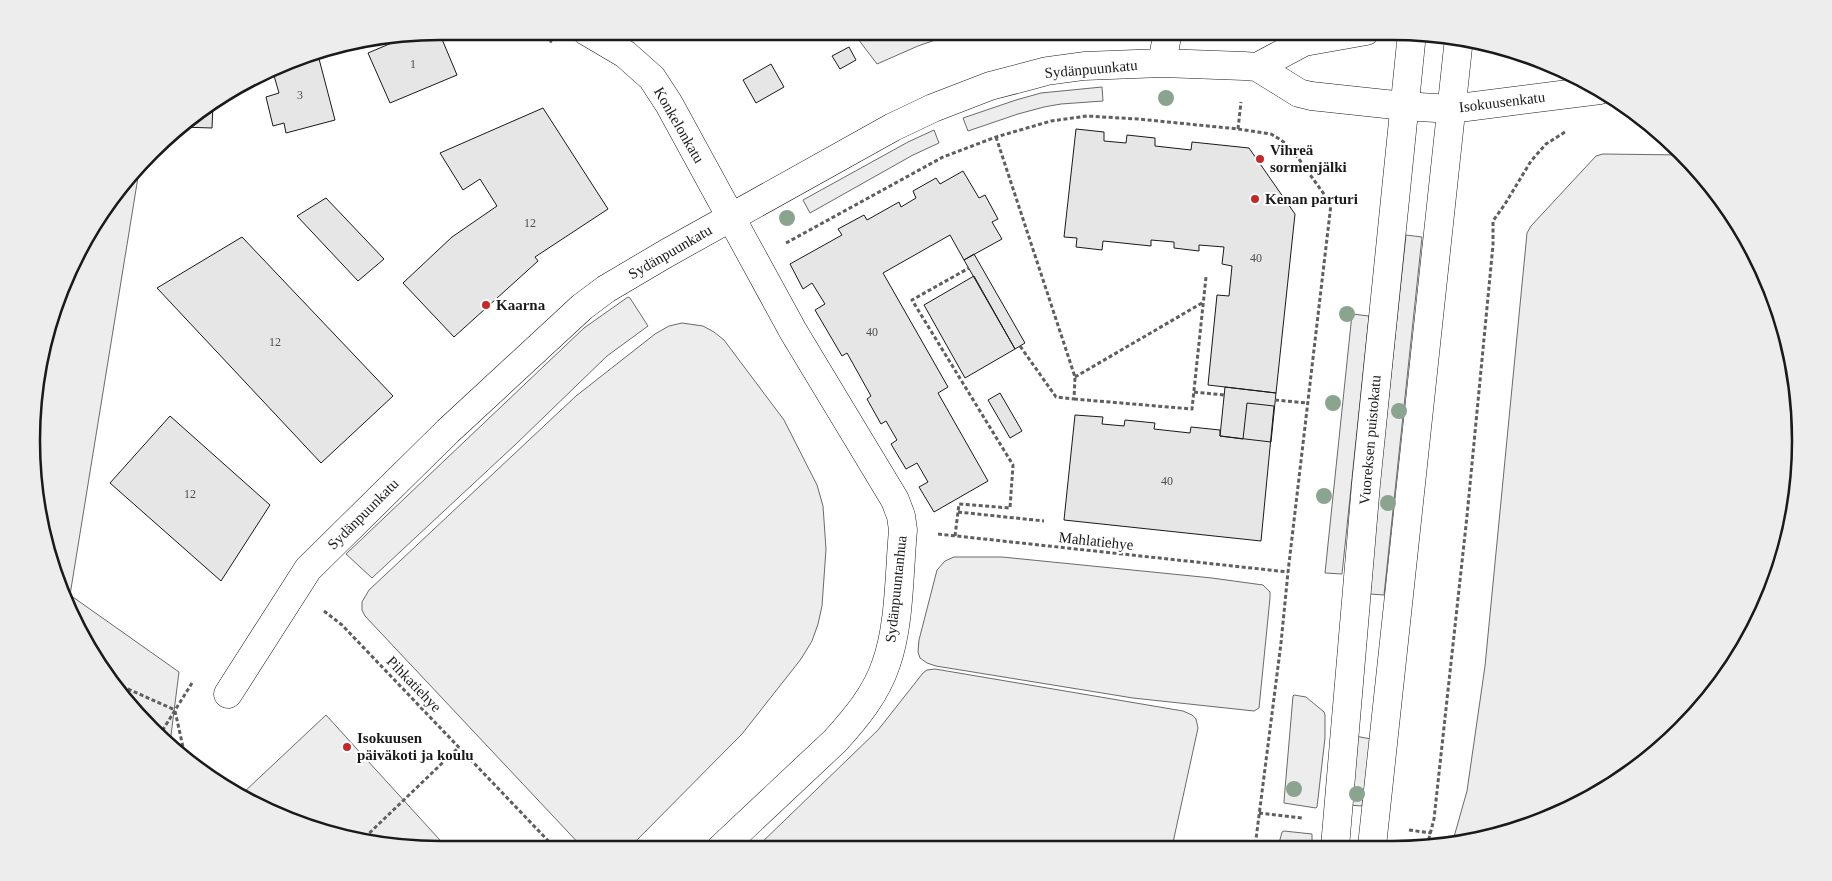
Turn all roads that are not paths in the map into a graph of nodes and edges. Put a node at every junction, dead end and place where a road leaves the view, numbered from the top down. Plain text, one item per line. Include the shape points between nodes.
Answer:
1 (601, 40) edge
2 (1166, 40) edge
3 (1315, 40) edge
4 (1411, 41) edge
5 (1458, 46) edge
6 (1162, 63) junction
7 (1256, 67) junction
8 (1588, 92) edge
9 (1404, 106) junction
10 (1451, 109) junction
11 (730, 218) junction
12 (228, 694) dead end
13 (729, 841) edge
14 (1336, 841) edge
15 (1373, 841) edge

1 - 11 street, Konkelonkatu via 625,54 652,78
2 - 6 street
3 - 7 street, Sydänpuunkatu via 1304,42
4 - 9 street, Vuoreksen puistokatu
5 - 10 street
6 - 7 street, Sydänpuunkatu
6 - 11 street, Sydänpuunkatu via 1084,66 1047,71 990,86 893,127
7 - 9 street, Sydänpuunkatu via 1299,93
8 - 10 street, Isokuusenkatu
9 - 10 street, Isokuusenkatu
9 - 14 street, Vuoreksen puistokatu via 1367,474
10 - 15 street
11 - 12 street, Sydänpuunkatu via 606,289 582,307 448,431 308,569
11 - 13 street, Sydänpuuntanhua via 793,331 895,500 902,530 894,631 878,684 852,723 835,741

